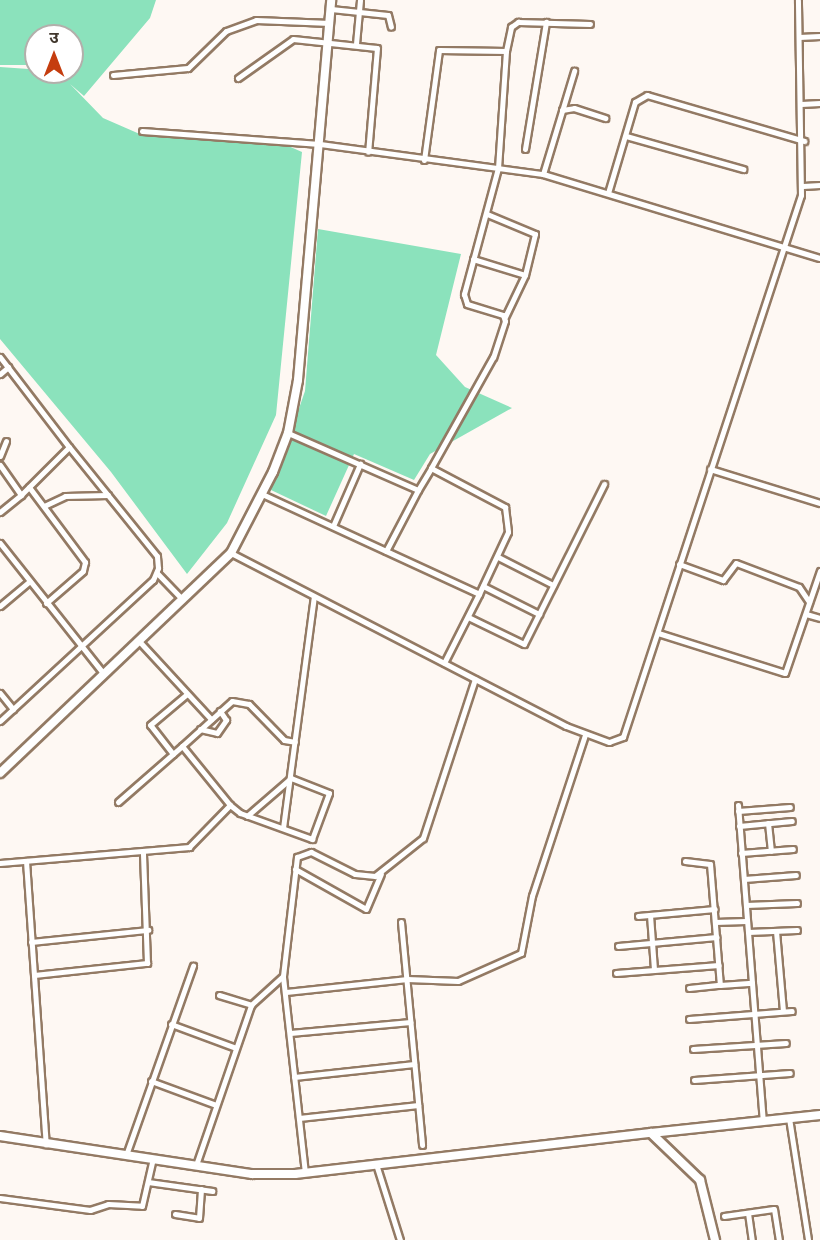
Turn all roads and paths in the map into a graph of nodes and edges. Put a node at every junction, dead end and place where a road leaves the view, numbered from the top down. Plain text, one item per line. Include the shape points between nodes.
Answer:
1 (331, 0) edge
2 (360, 0) edge
3 (798, 0) edge
4 (331, 9) junction
5 (359, 11) junction
6 (546, 22) junction
7 (330, 23) junction
8 (590, 24) dead end
9 (391, 27) dead end
10 (820, 36) edge
11 (799, 37) junction
12 (328, 41) junction
13 (356, 44) junction
14 (506, 51) junction
15 (574, 71) dead end
16 (113, 75) dead end
17 (238, 78) dead end
18 (820, 103) edge
19 (801, 104) junction
20 (562, 110) junction
21 (605, 118) dead end
22 (142, 131) dead end
23 (626, 136) junction
24 (804, 141) junction
25 (320, 144) junction
26 (525, 149) dead end
27 (368, 152) junction
28 (424, 160) junction
29 (498, 168) junction
30 (743, 169) dead end
31 (543, 174) junction
32 (820, 185) edge
33 (803, 186) junction
34 (608, 193) junction
35 (488, 214) junction
36 (786, 248) junction
37 (820, 258) edge
38 (473, 259) junction
39 (525, 275) junction
40 (505, 317) junction
41 (0, 357) edge
42 (8, 367) junction
43 (0, 374) edge
44 (288, 434) junction
45 (6, 441) dead end
46 (69, 447) junction
47 (0, 456) edge
48 (360, 464) junction
49 (0, 465) edge
50 (431, 468) junction
51 (710, 469) junction
52 (604, 484) dead end
53 (29, 487) junction
54 (418, 490) junction
55 (261, 494) junction
56 (21, 495) junction
57 (108, 495) junction
58 (820, 503) edge
59 (44, 506) junction
60 (0, 512) edge
61 (333, 526) junction
62 (0, 543) edge
63 (386, 551) junction
64 (231, 553) junction
65 (498, 557) junction
66 (679, 564) junction
67 (820, 571) edge
68 (157, 573) junction
69 (29, 582) junction
70 (553, 585) junction
71 (483, 586) junction
72 (479, 594) junction
73 (314, 597) junction
74 (182, 599) junction
75 (810, 602) junction
76 (46, 603) junction
77 (0, 606) edge
78 (539, 614) junction
79 (806, 614) junction
80 (468, 617) junction
81 (820, 618) edge
82 (658, 633) junction
83 (138, 640) junction
84 (81, 646) junction
85 (444, 663) junction
86 (103, 673) junction
87 (475, 679) junction
88 (0, 693) edge
89 (187, 693) junction
90 (13, 709) junction
91 (220, 711) junction
92 (211, 718) junction
93 (0, 720) edge
94 (200, 729) junction
95 (585, 735) junction
96 (295, 742) junction
97 (182, 746) junction
98 (173, 754) junction
99 (0, 773) edge
100 (291, 778) junction
101 (118, 802) dead end
102 (230, 805) junction
103 (790, 807) dead end
104 (247, 816) junction
105 (792, 821) dead end
106 (768, 823) junction
107 (739, 826) junction
108 (283, 828) junction
109 (793, 849) dead end
110 (771, 851) junction
111 (143, 852) junction
112 (741, 853) junction
113 (26, 861) junction
114 (685, 861) dead end
115 (0, 863) edge
116 (295, 869) junction
117 (382, 873) junction
118 (796, 875) dead end
119 (744, 879) junction
120 (797, 903) dead end
121 (746, 905) junction
122 (715, 909) junction
123 (650, 915) junction
124 (638, 916) dead end
125 (746, 921) junction
126 (401, 922) dead end
127 (716, 922) junction
128 (148, 930) junction
129 (797, 930) dead end
130 (776, 931) junction
131 (748, 932) junction
132 (717, 937) junction
133 (32, 942) junction
134 (652, 943) junction
135 (618, 946) dead end
136 (719, 965) junction
137 (193, 966) dead end
138 (654, 969) junction
139 (616, 973) dead end
140 (34, 975) junction
141 (283, 976) junction
142 (407, 979) junction
143 (752, 983) junction
144 (720, 986) junction
145 (688, 988) dead end
146 (286, 992) junction
147 (219, 995) dead end
148 (251, 1005) junction
149 (783, 1011) junction
150 (792, 1011) dead end
151 (754, 1014) junction
152 (689, 1019) dead end
153 (411, 1022) junction
154 (171, 1024) junction
155 (290, 1033) junction
156 (786, 1043) dead end
157 (758, 1046) junction
158 (236, 1048) junction
159 (693, 1049) dead end
160 (414, 1064) junction
161 (790, 1073) dead end
162 (760, 1075) junction
163 (294, 1077) junction
164 (694, 1080) dead end
165 (151, 1082) junction
166 (216, 1105) junction
167 (418, 1105) junction
168 (820, 1115) edge
169 (299, 1118) junction
170 (789, 1118) junction
171 (763, 1120) junction
172 (651, 1133) junction
173 (0, 1137) edge
174 (45, 1144) junction
175 (422, 1145) dead end
176 (126, 1155) junction
177 (153, 1158) junction
178 (376, 1164) junction
179 (196, 1165) junction
180 (305, 1173) junction
181 (148, 1182) junction
182 (201, 1189) junction
183 (212, 1191) dead end
184 (0, 1198) edge
185 (748, 1213) junction
186 (175, 1214) dead end
187 (724, 1216) dead end
188 (400, 1240) edge
189 (715, 1240) edge
190 (752, 1240) edge
191 (779, 1240) edge
192 (808, 1240) edge

1 - 4 street
2 - 5 street
3 - 11 street
4 - 5 street
4 - 7 street
5 - 9 street via 390,16
5 - 13 street
6 - 8 street
6 - 14 street via 515,23
6 - 26 street
7 - 12 street
7 - 16 street via 256,20 226,31 188,68
10 - 11 street
11 - 19 street
12 - 13 street
12 - 17 street via 287,41
12 - 25 street
13 - 27 street via 380,50
14 - 28 street via 439,50
14 - 29 street
15 - 20 street
18 - 19 street
19 - 24 street
20 - 21 street via 574,108
20 - 31 street
22 - 25 street
23 - 24 street via 635,102 646,95
23 - 30 street
23 - 34 street
24 - 33 street
25 - 27 street
25 - 44 street
27 - 28 street
28 - 29 street
29 - 31 street
29 - 35 street
31 - 34 street
32 - 33 street
33 - 36 street
34 - 36 street
35 - 38 street
35 - 39 street via 535,234
36 - 37 street
36 - 51 street
38 - 39 street
38 - 40 street via 464,301
39 - 40 street
40 - 50 street via 493,357 468,394
41 - 42 street
42 - 43 street
42 - 46 street
44 - 48 street
44 - 55 street
45 - 47 street
46 - 53 street
46 - 57 street
48 - 54 street
48 - 61 street
49 - 56 street
50 - 54 street
50 - 65 street via 505,507 511,520
51 - 58 street
51 - 66 street
52 - 70 street
53 - 56 street
53 - 59 street
54 - 63 street
55 - 61 street
55 - 64 street
56 - 60 street
57 - 59 street via 65,496
57 - 68 street via 156,556
59 - 76 street via 85,562 83,571
61 - 63 street
62 - 69 street
63 - 72 street
64 - 73 street
64 - 74 street
65 - 70 street
65 - 71 street
66 - 75 street via 723,580 734,562 799,587
66 - 82 street
67 - 75 street
68 - 74 street
68 - 84 street
69 - 76 street
69 - 77 street
70 - 78 street
71 - 72 street
71 - 78 street
72 - 80 street
73 - 85 street
73 - 96 street
74 - 83 street
75 - 79 street
76 - 84 street
78 - 80 street via 524,644
79 - 81 street
79 - 82 street via 785,673
80 - 85 street
82 - 95 street via 626,734 609,742
83 - 86 street
83 - 89 street
84 - 86 street
84 - 90 street
85 - 87 street
86 - 99 street
87 - 95 street
87 - 117 street via 428,830
88 - 90 street
89 - 92 street
89 - 98 street via 150,725
90 - 93 street
91 - 92 street
91 - 94 street via 226,720 217,733
91 - 96 street via 241,700 284,740
92 - 94 street
94 - 97 street
95 - 142 street via 532,896 524,948 468,978
96 - 100 street
97 - 98 street
97 - 102 street
98 - 101 street
100 - 104 street
100 - 108 street
100 - 108 street via 327,790 329,798 315,838
102 - 104 street
102 - 111 street via 189,847
103 - 107 street via 738,808
104 - 108 street
105 - 106 street
106 - 107 street
106 - 110 street
107 - 112 street
109 - 110 street
110 - 112 street
111 - 113 street
111 - 128 street
112 - 119 street
113 - 115 street
113 - 133 street
114 - 122 street via 709,861
116 - 117 street via 299,854 306,851 355,874
116 - 117 street via 366,909
116 - 141 street
118 - 119 street
119 - 121 street
120 - 121 street
121 - 125 street
122 - 123 street
122 - 127 street
123 - 124 street
123 - 134 street
125 - 127 street
125 - 131 street
126 - 142 street
127 - 132 street
128 - 133 street
128 - 140 street via 147,963
129 - 130 street
130 - 131 street
130 - 149 street
131 - 143 street
132 - 134 street
132 - 136 street
133 - 140 street
134 - 135 street
134 - 138 street
136 - 138 street
136 - 144 street
137 - 154 street
138 - 139 street
140 - 174 street
141 - 146 street
141 - 148 street
142 - 146 street
142 - 153 street
143 - 144 street
143 - 151 street
144 - 145 street
146 - 155 street
147 - 148 street
148 - 158 street
149 - 150 street
149 - 151 street
151 - 152 street
151 - 157 street
153 - 155 street
153 - 160 street
154 - 158 street
154 - 165 street
155 - 163 street
156 - 157 street
157 - 159 street
157 - 162 street
158 - 166 street
160 - 163 street
160 - 167 street
161 - 162 street
162 - 164 street
162 - 171 street
163 - 169 street
165 - 166 street
165 - 176 street
166 - 179 street
167 - 169 street
167 - 175 street
168 - 170 street
169 - 180 street
170 - 171 street
170 - 192 street
171 - 172 street
172 - 178 main road
172 - 189 main road via 700,1180
173 - 174 main road
174 - 176 main road
176 - 177 main road
177 - 179 main road
177 - 181 street
178 - 180 main road
178 - 188 street
179 - 180 main road via 252,1174
181 - 182 street
181 - 184 street via 142,1206 108,1204 90,1210
182 - 183 street
182 - 186 street via 199,1218
185 - 187 street
185 - 190 street
185 - 191 street via 774,1209

